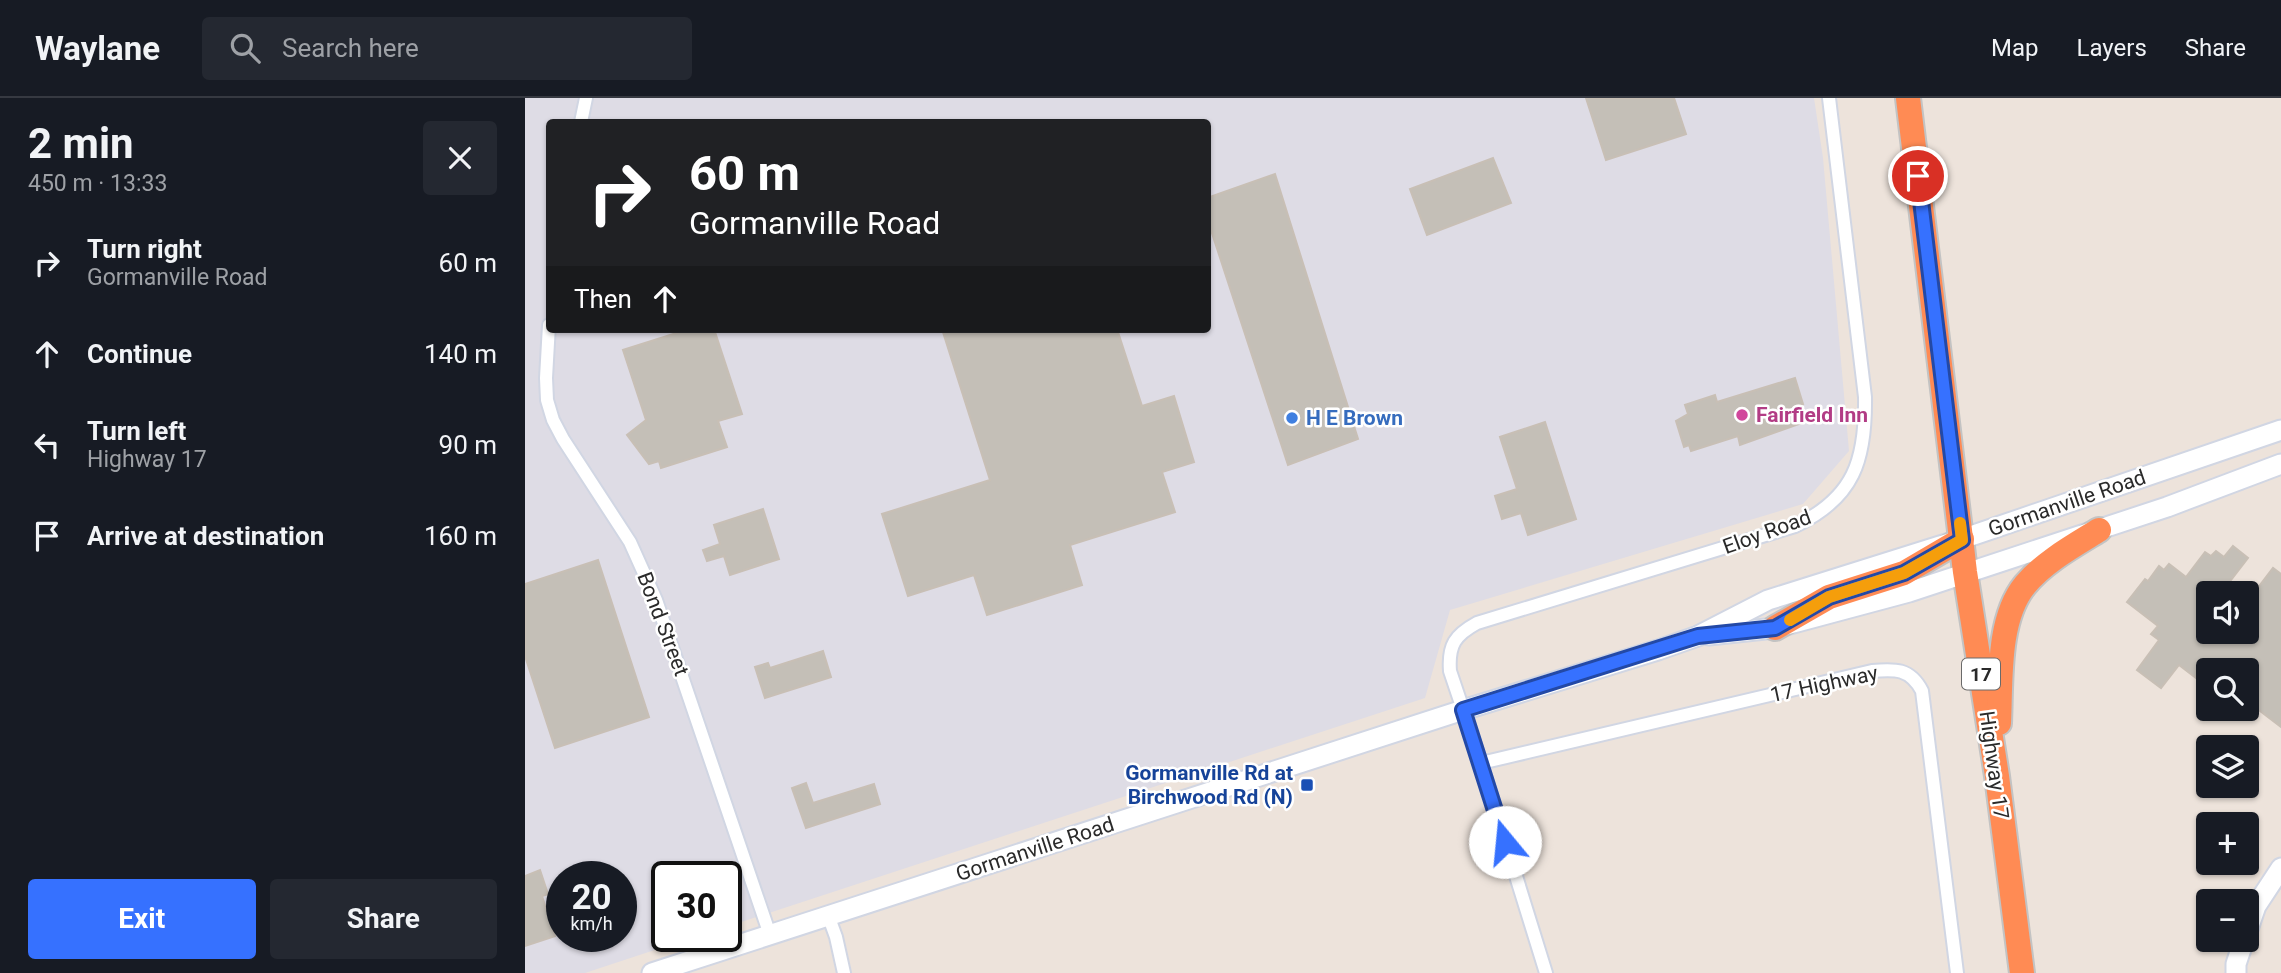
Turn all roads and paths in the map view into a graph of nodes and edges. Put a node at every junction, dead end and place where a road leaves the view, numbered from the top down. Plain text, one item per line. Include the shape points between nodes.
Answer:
1 (586, 98) edge
2 (1829, 98) edge
3 (1908, 98) edge
4 (581, 119) edge
5 (549, 333) edge
6 (2281, 430) edge
7 (2281, 464) edge
8 (2099, 530) junction
9 (1962, 540) junction
10 (1965, 572) junction
11 (1775, 628) junction
12 (1698, 636) junction
13 (1463, 710) junction
14 (1481, 763) junction
15 (1997, 776) junction
16 (2281, 868) edge
17 (2259, 901) edge
18 (828, 915) junction
19 (770, 935) junction
20 (2240, 952) edge
21 (674, 969) edge
22 (652, 973) edge
23 (844, 973) edge
24 (1546, 973) edge
25 (1957, 973) edge
26 (2022, 973) edge
27 (2236, 973) edge

1 - 4 street
2 - 13 street, Eloy Road via 1865,397 1864,441 1852,478 1830,506 1795,526 1462,631 1449,657
3 - 9 highway, Highway 17 / 17
5 - 19 street, Bond Street via 547,400 553,420 630,542 656,600
6 - 9 main road, Gormanville Road
7 - 8 main road, Gormanville Road
8 - 10 main road, Gormanville Road
8 - 15 highway via 2051,561 2024,586 2005,625
9 - 10 highway, Highway 17 / 17
9 - 11 highway via 1904,573 1829,597
9 - 12 main road, Gormanville Road via 1768,600
10 - 11 main road, Gormanville Road
10 - 15 highway, Highway 17 / 17
11 - 12 main road, Gormanville Road
12 - 13 main road, Gormanville Road
13 - 14 street, Eloy Road
13 - 18 main road, Gormanville Road
14 - 24 street, Eloy Road
14 - 25 street, 17 Highway via 1873,671 1901,670 1910,674 1922,691
15 - 26 highway, Highway 17 / 17
16 - 17 main road
18 - 19 main road, Gormanville Road
18 - 23 street
19 - 21 main road, Gormanville Road
20 - 27 main road
21 - 22 main road, Gormanville Road

